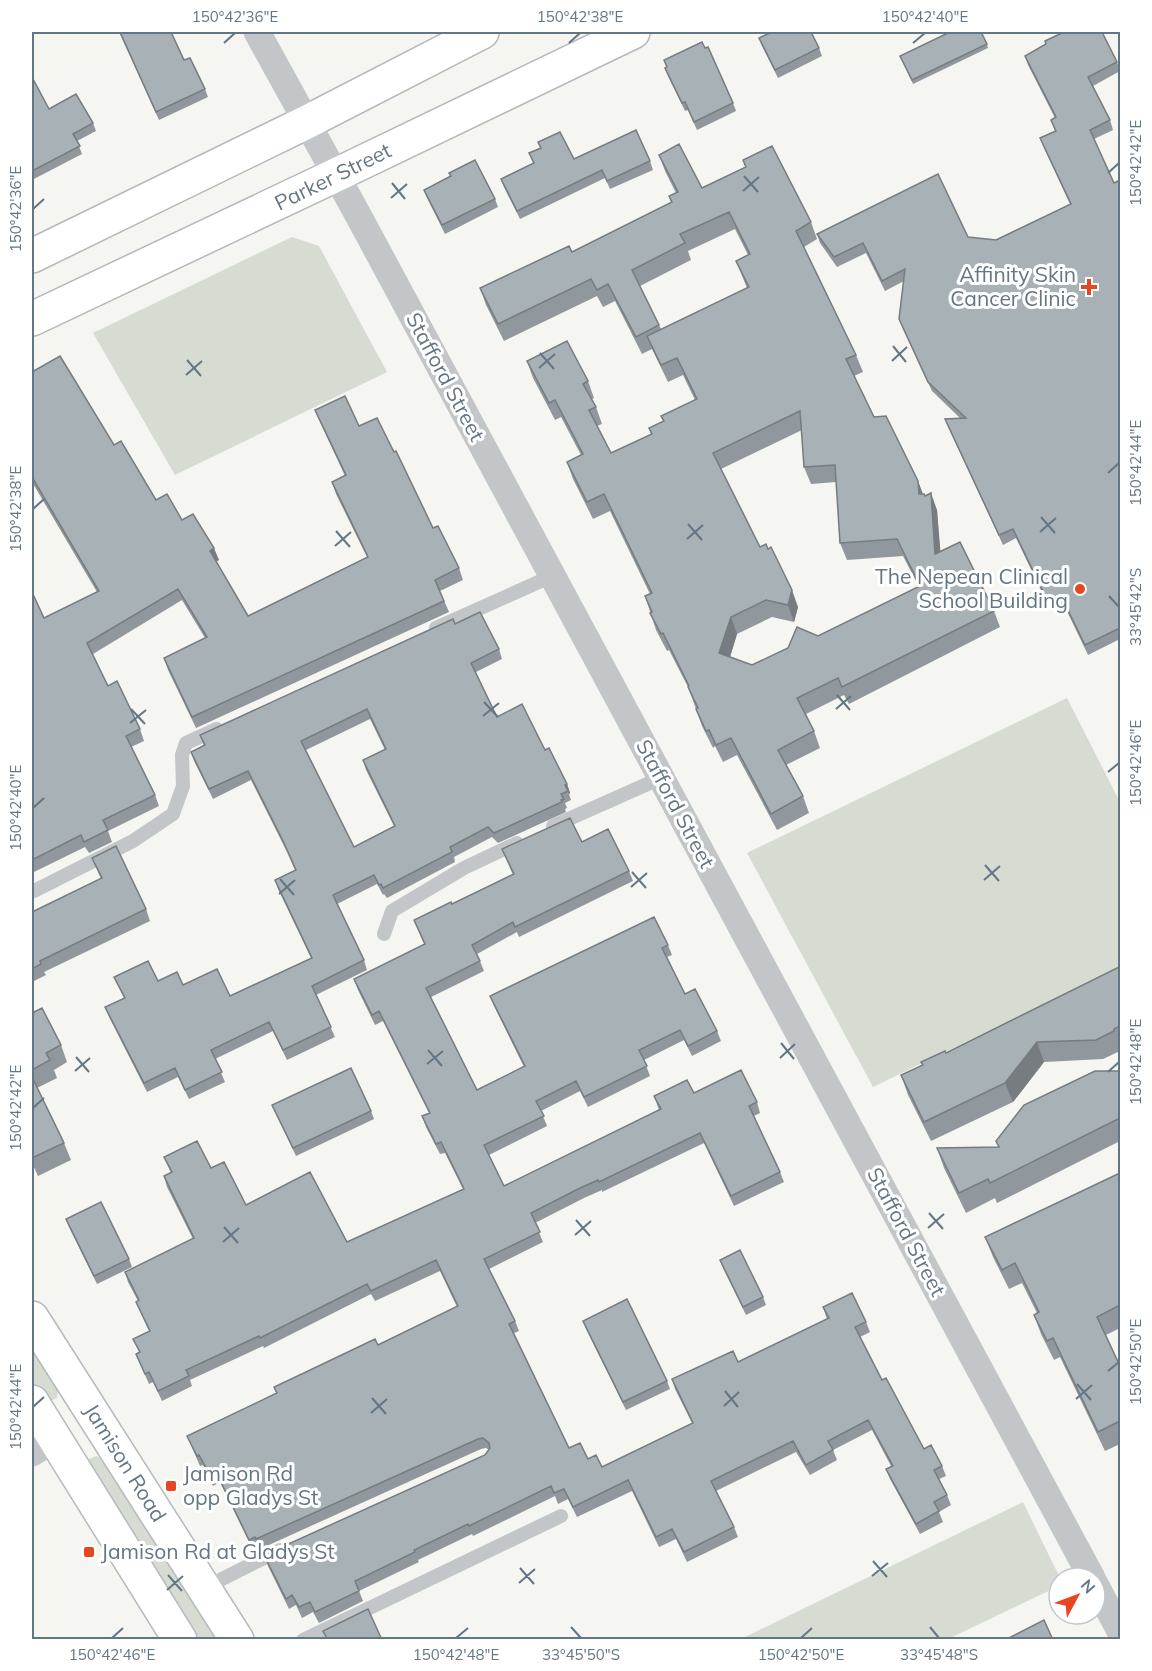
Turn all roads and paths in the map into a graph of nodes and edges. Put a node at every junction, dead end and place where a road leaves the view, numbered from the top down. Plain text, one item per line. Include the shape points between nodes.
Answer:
1 (257, 32) edge
2 (482, 32) edge
3 (633, 32) edge
4 (307, 122) junction
5 (336, 175) junction
6 (32, 256) edge
7 (32, 319) edge
8 (552, 576) junction
9 (423, 634) edge
10 (225, 725) edge
11 (661, 778) junction
12 (33, 891) dead end
13 (384, 934) dead end
14 (32, 1318) edge
15 (32, 1402) edge
16 (94, 1414) junction
17 (43, 1446) edge
18 (561, 1516) dead end
19 (295, 1544) edge
20 (1086, 1566) edge
21 (204, 1588) junction
22 (1107, 1607) edge
23 (1120, 1631) edge
24 (180, 1640) edge
25 (237, 1640) edge
26 (303, 1640) edge

1 - 4 street, Stafford Street
2 - 4 main road
3 - 5 main road, Parker Street
4 - 5 street, Stafford Street
4 - 6 main road
5 - 7 main road, Parker Street
5 - 8 street, Stafford Street
8 - 9 lane
8 - 11 street, Stafford Street
10 - 12 lane via 186,743 182,755 183,786 173,814 133,841
11 - 13 lane via 464,868 392,911
11 - 20 street, Stafford Street
14 - 16 main road, Jamison Road
15 - 17 main road
16 - 17 main road
16 - 21 main road, Jamison Road
17 - 24 main road
18 - 26 lane
19 - 21 lane
21 - 25 main road, Jamison Road
22 - 23 street

